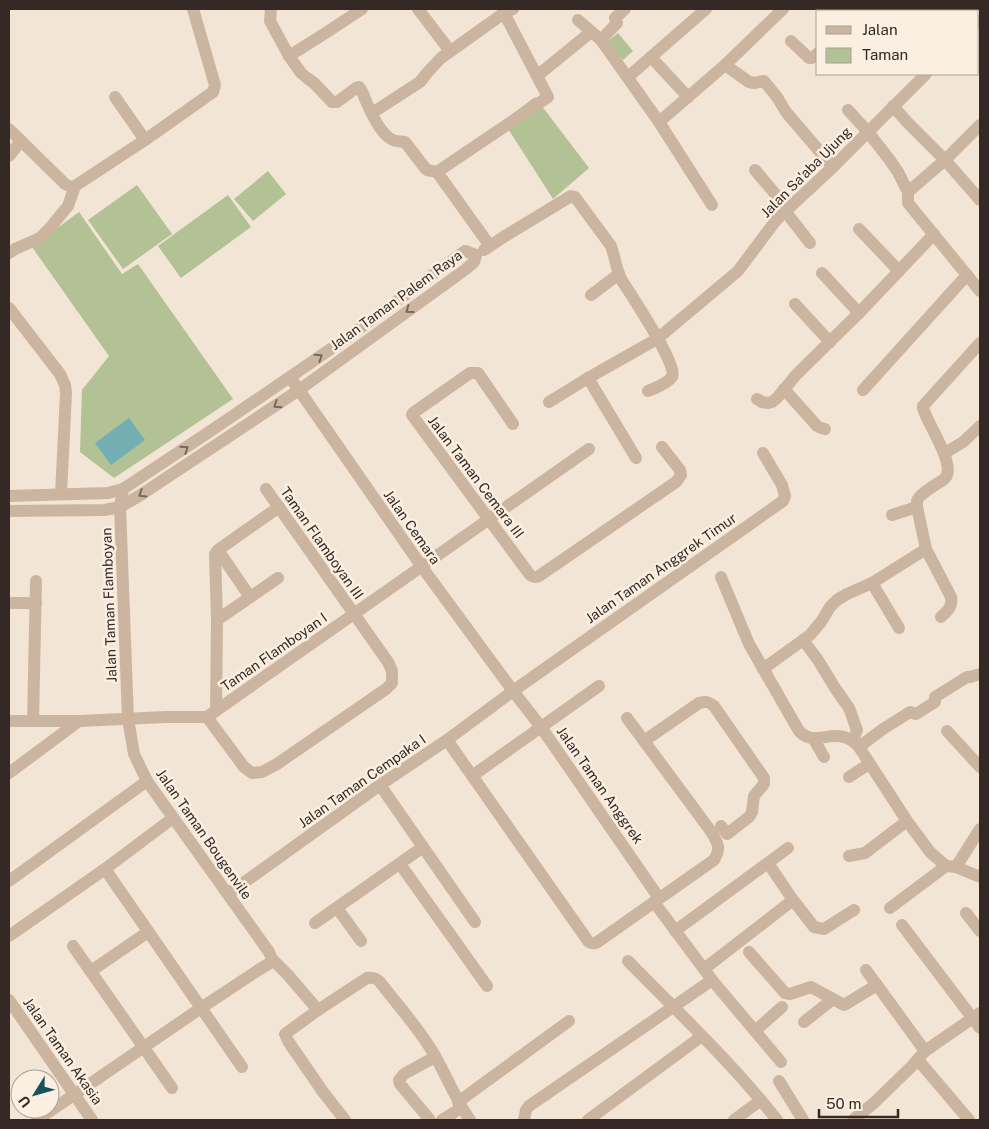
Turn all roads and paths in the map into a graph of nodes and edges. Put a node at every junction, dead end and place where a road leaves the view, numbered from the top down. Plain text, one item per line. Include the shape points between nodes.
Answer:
1 (193, 9) edge
2 (271, 9) edge
3 (362, 9) edge
4 (418, 9) edge
5 (625, 9) edge
6 (706, 9) edge
7 (783, 9) edge
8 (508, 11) edge
9 (578, 20) dead end
10 (596, 36) junction
11 (791, 41) dead end
12 (450, 51) junction
13 (816, 55) edge
14 (289, 56) junction
15 (652, 57) junction
16 (725, 65) junction
17 (925, 75) edge
18 (537, 76) junction
19 (628, 77) junction
20 (115, 97) dead end
21 (688, 97) junction
22 (893, 106) junction
23 (848, 110) dead end
24 (372, 113) junction
25 (659, 122) junction
26 (980, 125) edge
27 (9, 129) edge
28 (868, 132) junction
29 (146, 140) junction
30 (21, 141) junction
31 (9, 156) edge
32 (945, 160) junction
33 (833, 167) junction
34 (755, 170) dead end
35 (437, 172) junction
36 (75, 186) junction
37 (908, 192) junction
38 (980, 200) edge
39 (712, 205) dead end
40 (786, 210) junction
41 (858, 229) dead end
42 (934, 234) junction
43 (810, 243) dead end
44 (490, 246) junction
45 (9, 253) edge
46 (476, 255) junction
47 (899, 271) junction
48 (619, 274) junction
49 (822, 274) dead end
50 (967, 275) junction
51 (980, 291) edge
52 (591, 295) dead end
53 (794, 304) dead end
54 (9, 308) edge
55 (859, 313) junction
56 (658, 338) junction
57 (830, 342) junction
58 (980, 343) edge
59 (290, 377) junction
60 (588, 378) junction
61 (784, 389) junction
62 (299, 390) junction
63 (864, 390) dead end
64 (648, 391) dead end
65 (757, 399) dead end
66 (549, 402) dead end
67 (513, 424) dead end
68 (980, 426) edge
69 (825, 429) dead end
70 (662, 447) dead end
71 (589, 449) dead end
72 (763, 453) dead end
73 (945, 453) junction
74 (636, 458) dead end
75 (123, 489) junction
76 (266, 489) dead end
77 (61, 494) junction
78 (9, 496) edge
79 (120, 507) junction
80 (279, 507) junction
81 (916, 507) junction
82 (9, 511) edge
83 (892, 515) dead end
84 (490, 519) junction
85 (926, 549) junction
86 (218, 550) junction
87 (422, 567) junction
88 (721, 577) dead end
89 (278, 578) dead end
90 (36, 581) dead end
91 (872, 583) junction
92 (250, 597) junction
93 (9, 603) edge
94 (36, 603) junction
95 (354, 614) junction
96 (941, 617) dead end
97 (217, 620) junction
98 (899, 628) dead end
99 (803, 640) junction
100 (763, 668) junction
101 (980, 674) edge
102 (599, 686) dead end
103 (513, 691) junction
104 (211, 714) junction
105 (627, 718) dead end
106 (128, 719) junction
107 (9, 721) edge
108 (33, 721) junction
109 (78, 721) junction
110 (541, 727) junction
111 (948, 730) dead end
112 (814, 738) junction
113 (447, 740) junction
114 (644, 741) junction
115 (856, 744) junction
116 (824, 757) dead end
117 (869, 764) junction
118 (980, 767) edge
119 (9, 773) edge
120 (472, 776) junction
121 (849, 777) dead end
122 (147, 781) junction
123 (380, 785) junction
124 (173, 818) junction
125 (907, 821) junction
126 (721, 826) dead end
127 (980, 829) edge
128 (423, 847) junction
129 (788, 848) dead end
130 (849, 856) dead end
131 (768, 863) junction
132 (400, 864) junction
133 (951, 867) junction
134 (105, 869) junction
135 (980, 877) edge
136 (9, 881) edge
137 (228, 894) junction
138 (793, 900) junction
139 (659, 906) junction
140 (337, 908) junction
141 (890, 908) dead end
142 (854, 910) dead end
143 (966, 913) dead end
144 (475, 922) dead end
145 (315, 923) dead end
146 (902, 925) dead end
147 (674, 930) junction
148 (980, 931) edge
149 (148, 932) junction
150 (9, 936) edge
151 (361, 941) dead end
152 (73, 946) dead end
153 (750, 952) dead end
154 (628, 961) dead end
155 (280, 966) junction
156 (866, 970) dead end
157 (91, 971) junction
158 (708, 974) junction
159 (877, 985) junction
160 (487, 986) dead end
161 (832, 998) junction
162 (9, 1000) edge
163 (674, 1007) junction
164 (782, 1007) dead end
165 (201, 1008) junction
166 (318, 1010) junction
167 (978, 1020) edge
168 (569, 1021) dead end
169 (804, 1022) dead end
170 (755, 1031) junction
171 (702, 1036) junction
172 (144, 1047) junction
173 (922, 1056) junction
174 (435, 1057) junction
175 (781, 1062) dead end
176 (242, 1067) dead end
177 (779, 1081) dead end
178 (172, 1088) dead end
179 (75, 1094) junction
180 (761, 1100) junction
181 (460, 1105) junction
182 (966, 1118) edge
183 (37, 1120) edge
184 (92, 1120) edge
185 (345, 1120) edge
186 (430, 1120) edge
187 (442, 1120) edge
188 (470, 1120) edge
189 (524, 1120) edge
190 (588, 1120) edge
191 (734, 1120) edge
192 (777, 1120) edge
193 (803, 1120) edge
194 (853, 1120) edge

1 - 29 street via 215,85 213,92
2 - 14 street via 270,21
3 - 14 street
4 - 12 street
5 - 10 street via 616,18 617,23
6 - 15 street
7 - 16 street
8 - 12 street
8 - 18 street
9 - 10 street
10 - 18 street
10 - 19 street
11 - 13 street via 809,58
12 - 24 street via 420,82
14 - 24 street via 332,102 358,87
15 - 19 street
15 - 21 street
16 - 21 street
16 - 33 street via 749,82 764,81
17 - 22 street, Jalan Sa'aba Ujung
18 - 35 street via 548,97
19 - 25 street
20 - 29 street
21 - 25 street
22 - 28 street, Jalan Sa'aba Ujung
22 - 32 street
23 - 28 street
24 - 35 street via 388,137 405,142 425,168
25 - 39 street
26 - 32 street
27 - 30 street
28 - 33 street, Jalan Sa'aba Ujung
28 - 37 street via 890,158
29 - 36 street
30 - 31 street
30 - 36 street via 65,184
32 - 37 street
32 - 38 street
33 - 40 street, Jalan Sa'aba Ujung
34 - 40 street
35 - 44 street
36 - 45 street via 68,206 40,238
37 - 42 street via 908,203
40 - 43 street
40 - 56 street, Jalan Sa'aba Ujung via 738,271
41 - 47 street
42 - 47 street
42 - 50 street
44 - 46 street
44 - 48 street via 571,196 611,246
59 -> 46 street, Jalan Taman Palem Raya via 465,251
46 -> 62 street, Jalan Taman Palem Raya via 466,269
47 - 55 street
48 - 52 street
48 - 56 street
49 - 55 street
50 - 51 street
50 - 63 street
53 - 57 street
54 - 77 street via 65,385
55 - 57 street
56 - 60 street, Jalan Sa'aba Ujung
56 - 64 street via 673,372 672,377
57 - 61 street
58 - 73 street via 923,406
59 - 62 street, Jalan Cemara
75 -> 59 street, Jalan Taman Palem Raya
60 - 66 street, Jalan Sa'aba Ujung
60 - 74 street
61 - 65 street via 772,402 764,403
61 - 69 street via 817,426
62 -> 79 street, Jalan Taman Palem Raya
62 - 87 street, Jalan Cemara
67 - 84 street, Jalan Taman Cemara III via 478,373 474,372 412,415
68 - 73 street
70 - 84 street, Jalan Taman Cemara III via 680,470 681,475 676,482 539,576 530,575
71 - 84 street, Taman Flamboyan I
72 - 103 street, Jalan Taman Anggrek Timur via 782,485 783,501
73 - 81 street via 948,476 920,496
75 - 77 street, Jalan Taman Palem Raya via 108,493
75 - 79 street, Jalan Taman Flamboyan
76 - 80 street, Taman Flamboyan III
77 - 78 street, Jalan Taman Palem Raya
79 - 82 street, Jalan Taman Palem Raya
79 - 106 street, Jalan Taman Flamboyan
80 - 86 street
80 - 95 street, Taman Flamboyan III
81 - 83 street
81 - 85 street
84 - 87 street, Taman Flamboyan I
85 - 91 street
85 - 96 street via 951,597 952,605
86 - 92 street
86 - 97 street via 215,554
87 - 95 street, Taman Flamboyan I
87 - 103 street, Jalan Cemara
88 - 100 street via 749,644
89 - 92 street
90 - 94 street
91 - 98 street
91 - 99 street via 837,600
92 - 97 street
93 - 94 street
94 - 108 street
95 - 104 street, Taman Flamboyan I
95 - 104 street, Taman Flamboyan III via 392,671 392,683 386,690 262,772 252,773 244,767
97 - 104 street
99 - 100 street
99 - 115 street via 849,708 857,730
100 - 112 street via 798,731
101 - 115 street via 967,677 935,697 935,702 916,714 910,712
102 - 110 street
103 - 110 street, Jalan Taman Anggrek
103 - 113 street, Jalan Taman Cempaka I
104 - 106 street
105 - 114 street
106 - 109 street
106 - 122 street, Jalan Taman Bougenvile via 134,754
107 - 108 street
108 - 109 street
109 - 119 street
110 - 120 street
110 - 139 street, Jalan Taman Anggrek
111 - 118 street
112 - 115 street via 840,736
112 - 116 street
113 - 120 street
113 - 123 street, Jalan Taman Cempaka I
114 - 126 street via 699,703 710,702 714,706 764,778 764,784 754,796 749,817 727,834
114 - 139 street via 718,844 714,860
115 - 117 street
117 - 121 street
117 - 125 street
120 - 139 street via 590,943 596,943
122 - 124 street, Jalan Taman Bougenvile
122 - 136 street
123 - 128 street
123 - 137 street, Jalan Taman Cempaka I
124 - 134 street
124 - 137 street, Jalan Taman Bougenvile
125 - 130 street via 864,853
125 - 133 street via 930,852
127 - 133 street
128 - 132 street
128 - 144 street
129 - 131 street
131 - 138 street
131 - 147 street
132 - 140 street
132 - 160 street
133 - 135 street
133 - 141 street
134 - 149 street
134 - 150 street
137 - 155 street, Jalan Taman Bougenvile
138 - 142 street via 814,927 824,929
138 - 158 street
139 - 147 street, Jalan Taman Anggrek
140 - 145 street
140 - 151 street
143 - 148 street
146 - 167 street
147 - 158 street, Jalan Taman Anggrek
149 - 157 street
149 - 165 street
152 - 157 street
153 - 161 street via 785,993 811,988
154 - 163 street
155 - 165 street via 270,963
155 - 166 street, Jalan Taman Bougenvile
156 - 159 street
157 - 172 street
158 - 163 street
158 - 170 street, Jalan Taman Anggrek
159 - 161 street via 846,1004
159 - 173 street
161 - 169 street
162 - 179 street, Jalan Taman Akasia
163 - 171 street
163 - 189 street via 529,1106
164 - 170 street
165 - 172 street
165 - 176 street
166 - 174 street via 367,978 376,978 424,1038
166 - 185 street via 285,1034 322,1092
167 - 173 street
168 - 181 street
170 - 175 street, Jalan Taman Anggrek
171 - 180 street
171 - 190 street
172 - 178 street
172 - 179 street
173 - 182 street
173 - 194 street
174 - 181 street
174 - 186 street via 404,1074 400,1080
177 - 193 street
179 - 183 street
179 - 184 street, Jalan Taman Akasia
180 - 191 street
180 - 192 street
181 - 187 street
181 - 188 street

